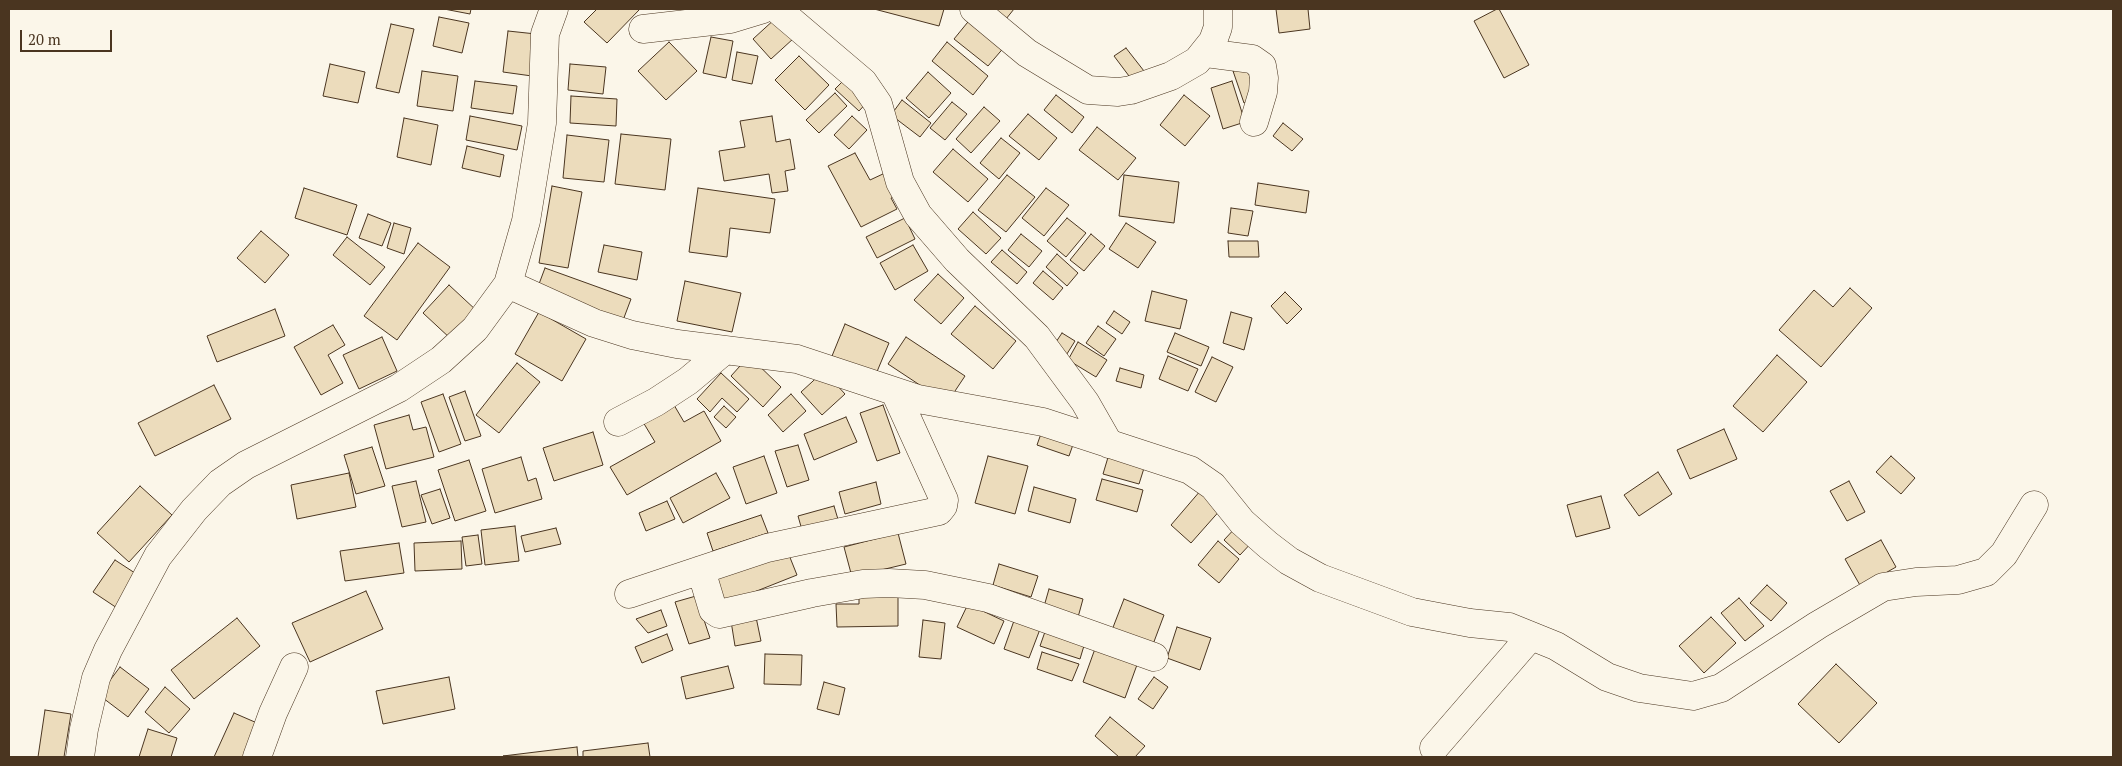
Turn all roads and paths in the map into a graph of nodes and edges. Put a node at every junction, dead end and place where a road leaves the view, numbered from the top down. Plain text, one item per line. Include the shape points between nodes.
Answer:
1 (554, 9) edge
2 (763, 9) edge
3 (777, 9) edge
4 (974, 9) edge
5 (1218, 9) edge
6 (643, 29) dead end
7 (1206, 53) junction
8 (1254, 122) dead end
9 (508, 284) junction
10 (725, 350) junction
11 (895, 392) junction
12 (618, 422) dead end
13 (1109, 444) junction
14 (2034, 505) dead end
15 (701, 570) junction
16 (629, 594) dead end
17 (1531, 636) junction
18 (1154, 657) dead end
19 (294, 667) dead end
20 (84, 729) junction
21 (1434, 748) dead end
22 (80, 757) edge
23 (102, 757) edge
24 (257, 757) edge

1 - 9 street via 545,34 542,123 526,221
2 - 6 street via 730,19
3 - 13 street via 868,88 881,114 900,182 918,215 958,260 1037,337 1085,402
4 - 7 street via 1027,53 1088,90 1131,90 1171,76
5 - 7 street via 1218,27
7 - 8 street via 1252,58 1262,66 1263,92
9 - 10 street via 594,323 632,336
9 - 20 street via 475,329 442,360 399,388 246,465 220,483 158,556 132,603 96,678
10 - 11 street via 797,359
10 - 12 street via 688,381
11 - 13 street via 950,406 1042,422
11 - 15 street via 944,500 941,508 920,516 767,548
13 - 17 street via 1190,470 1213,486 1242,522 1268,545 1320,578 1412,612 1509,627
14 - 17 street via 2004,554 1986,572 1958,580 1883,587 1721,688 1693,696 1639,688 1607,677 1556,646
15 - 16 street
15 - 18 street via 713,610 719,614 864,584 925,585 988,598
17 - 21 street
19 - 24 street
20 - 22 street
20 - 23 street

